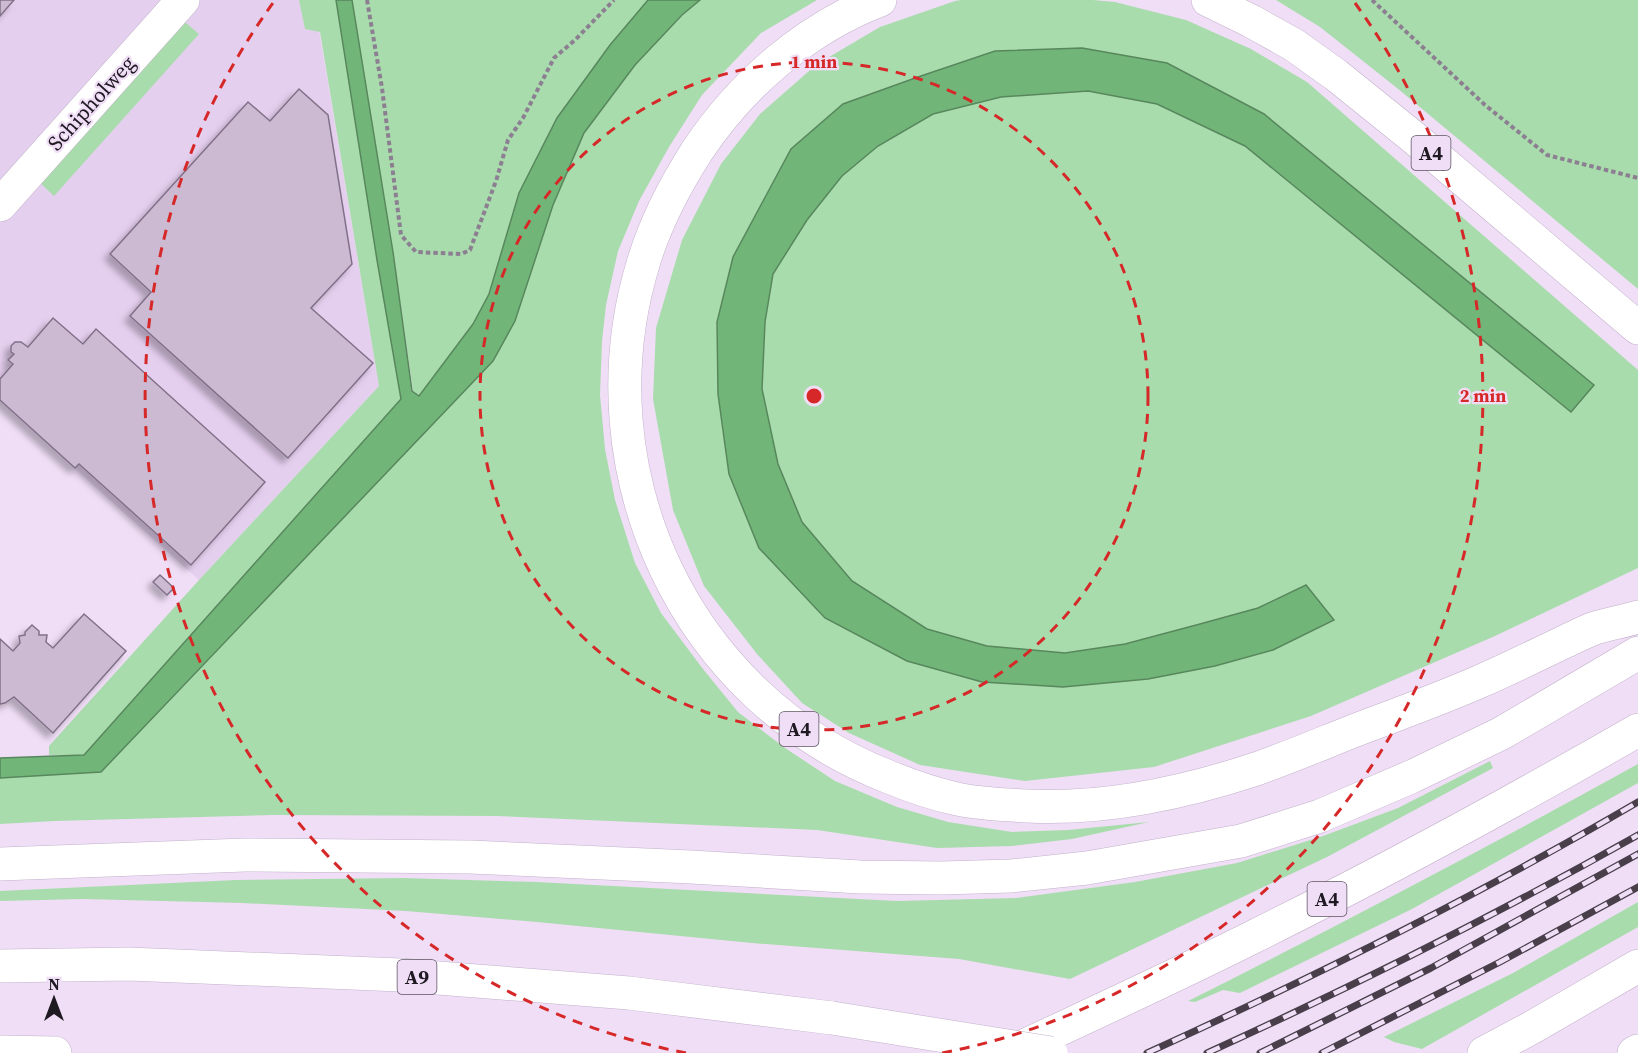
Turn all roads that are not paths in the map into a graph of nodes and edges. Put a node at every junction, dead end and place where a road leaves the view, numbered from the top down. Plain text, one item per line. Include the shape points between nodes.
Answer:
1 (183, 0) edge
2 (880, 0) edge
3 (1208, 0) edge
4 (0, 205) edge
5 (1638, 328) edge
6 (1638, 617) edge
7 (1638, 653) edge
8 (1638, 730) edge
9 (0, 864) edge
10 (0, 966) edge
11 (1638, 966) edge
12 (0, 1052) edge
13 (55, 1053) edge
14 (1009, 1053) edge
15 (1051, 1053) edge
16 (1484, 1053) edge

1 - 4 main road, Schipholweg
2 - 6 main road, A4 via 819,31 778,60 710,132 659,218 642,264 631,313 625,362 630,462 656,546 681,600 710,643 745,684 780,716 868,769 958,800 1060,808 1110,803 1169,793 1258,768 1477,682 1593,629
3 - 5 main road, A4 via 1294,45 1336,75
7 - 9 main road via 1502,733 1320,816 1241,841 1087,868 941,878 470,857 245,855
8 - 14 main road, A4 via 1382,871
10 - 15 main road, A9, bridge via 129,964 400,975 629,993 832,1018
11 - 16 main road
12 - 13 main road

